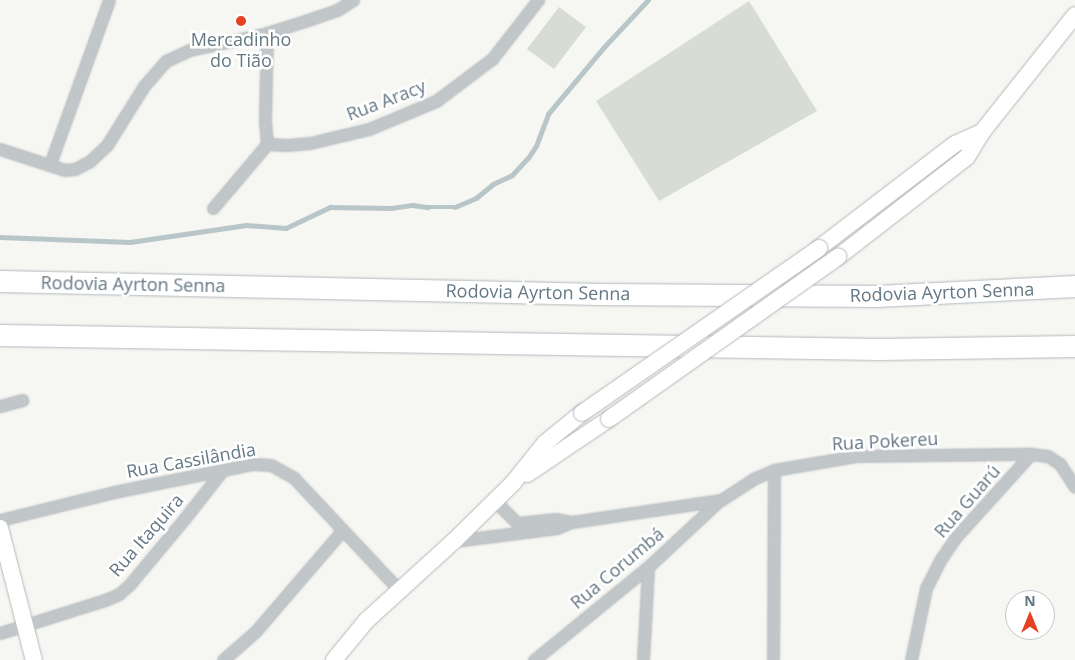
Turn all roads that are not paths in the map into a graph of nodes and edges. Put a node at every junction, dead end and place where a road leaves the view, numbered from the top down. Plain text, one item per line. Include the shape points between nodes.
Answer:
1 (109, 0) edge
2 (353, 0) edge
3 (538, 0) edge
4 (1075, 15) edge
5 (267, 33) junction
6 (982, 132) junction
7 (267, 144) junction
8 (0, 149) edge
9 (50, 164) junction
10 (213, 208) dead end
11 (0, 281) edge
12 (1075, 286) edge
13 (0, 335) edge
14 (1075, 346) edge
15 (22, 400) dead end
16 (0, 406) edge
17 (1031, 454) junction
18 (774, 470) junction
19 (222, 471) junction
20 (513, 483) junction
21 (1075, 487) edge
22 (721, 500) junction
23 (495, 501) junction
24 (0, 520) edge
25 (572, 522) junction
26 (0, 528) edge
27 (342, 531) junction
28 (454, 541) junction
29 (648, 568) junction
30 (399, 590) junction
31 (25, 626) junction
32 (0, 633) edge
33 (34, 660) edge
34 (223, 660) edge
35 (334, 660) edge
36 (534, 660) edge
37 (643, 660) edge
38 (773, 660) edge
39 (911, 660) edge

1 - 9 street
2 - 5 street via 337,10
3 - 7 street, Rua Aracy via 492,59 436,101 369,129 310,142
4 - 6 main road
5 - 7 street
5 - 9 street via 190,50 166,61 144,86 108,145 90,161 76,169 65,170
6 - 20 main road, bridge via 967,157 838,257
6 - 20 main road, bridge via 955,144 820,248 582,413 545,443
7 - 10 street
8 - 9 street
11 - 12 highway, Rodovia Ayrton Senna via 599,294 877,296
13 - 14 highway via 880,349
15 - 16 street
17 - 18 street, Rua Pokereu via 856,456
17 - 21 street, Rua Pokereu via 1048,456 1060,464
17 - 39 street, Rua Guarú via 955,538 941,559 926,588
18 - 22 street, Rua Pokereu via 752,479
18 - 38 street
19 - 24 street, Rua Cassilândia via 114,492
19 - 27 street, Rua Cassilândia via 253,464 277,467 294,478
19 - 31 street, Rua Itaquira via 186,518 119,594
20 - 23 main road
22 - 25 street, Rua Pokereu
22 - 29 street, Rua Corumbá
23 - 25 street, Rua Pokereu via 517,523 556,519
23 - 28 main road
25 - 28 street, Rua Pokereu via 557,528
26 - 31 main road
27 - 30 street, Rua Cassilândia
27 - 34 street via 255,632
28 - 30 main road
29 - 36 street, Rua Corumbá
29 - 37 street
30 - 35 main road via 366,621
31 - 32 street, Rua Itaquira
31 - 33 main road

